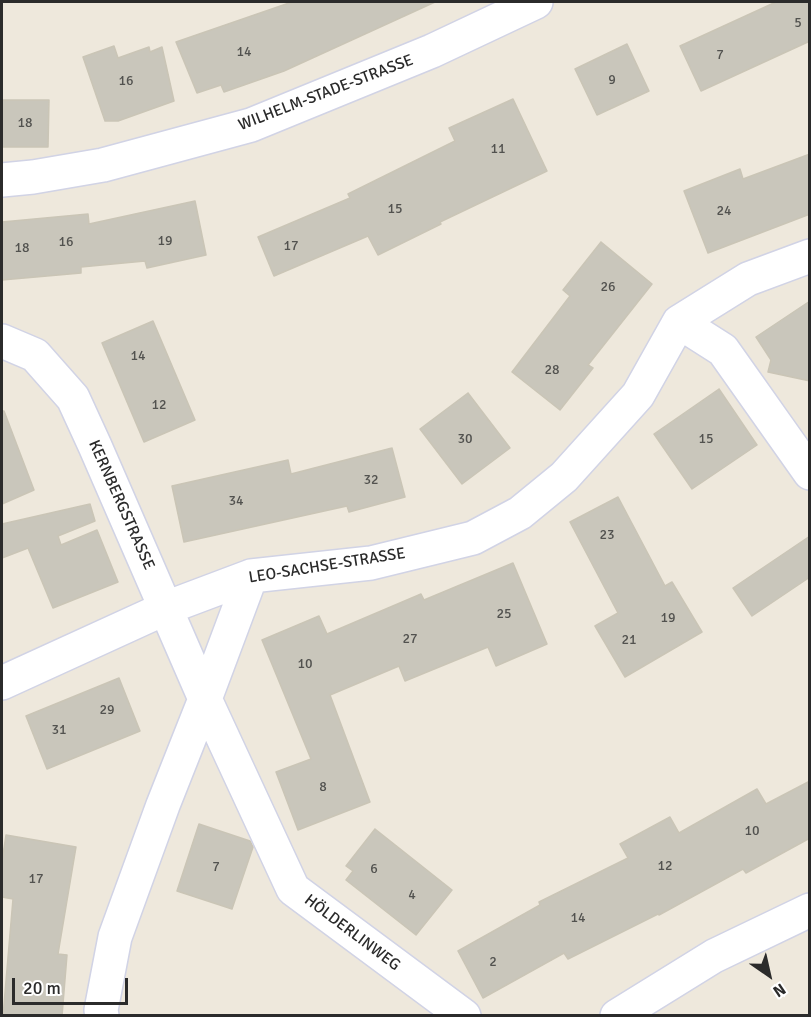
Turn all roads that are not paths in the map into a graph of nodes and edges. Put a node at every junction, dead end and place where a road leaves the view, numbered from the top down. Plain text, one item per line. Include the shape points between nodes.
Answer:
1 (536, 2) edge
2 (2, 180) edge
3 (810, 256) edge
4 (679, 322) junction
5 (2, 341) edge
6 (810, 472) edge
7 (251, 576) junction
8 (166, 608) junction
9 (2, 684) edge
10 (205, 699) junction
11 (810, 909) edge
12 (102, 1016) edge
13 (464, 1016) edge
14 (617, 1016) edge

1 - 2 street, WILHELM-STADE-STRASSE via 432,51 251,124 103,165
3 - 4 street, LEO-SACHSE-STRASSE via 748,279
4 - 6 street via 723,350
4 - 7 street, LEO-SACHSE-STRASSE via 638,395 564,477 520,513 473,538 371,563
5 - 8 street, KERNBERGSTRASSE via 35,355 73,398
7 - 8 street, LEO-SACHSE-STRASSE
7 - 10 street
8 - 9 street, LEO-SACHSE-STRASSE
8 - 10 street, KERNBERGSTRASSE
10 - 12 street via 115,937
10 - 13 street, HÖLDERLINWEG via 293,889
11 - 14 street via 714,956

